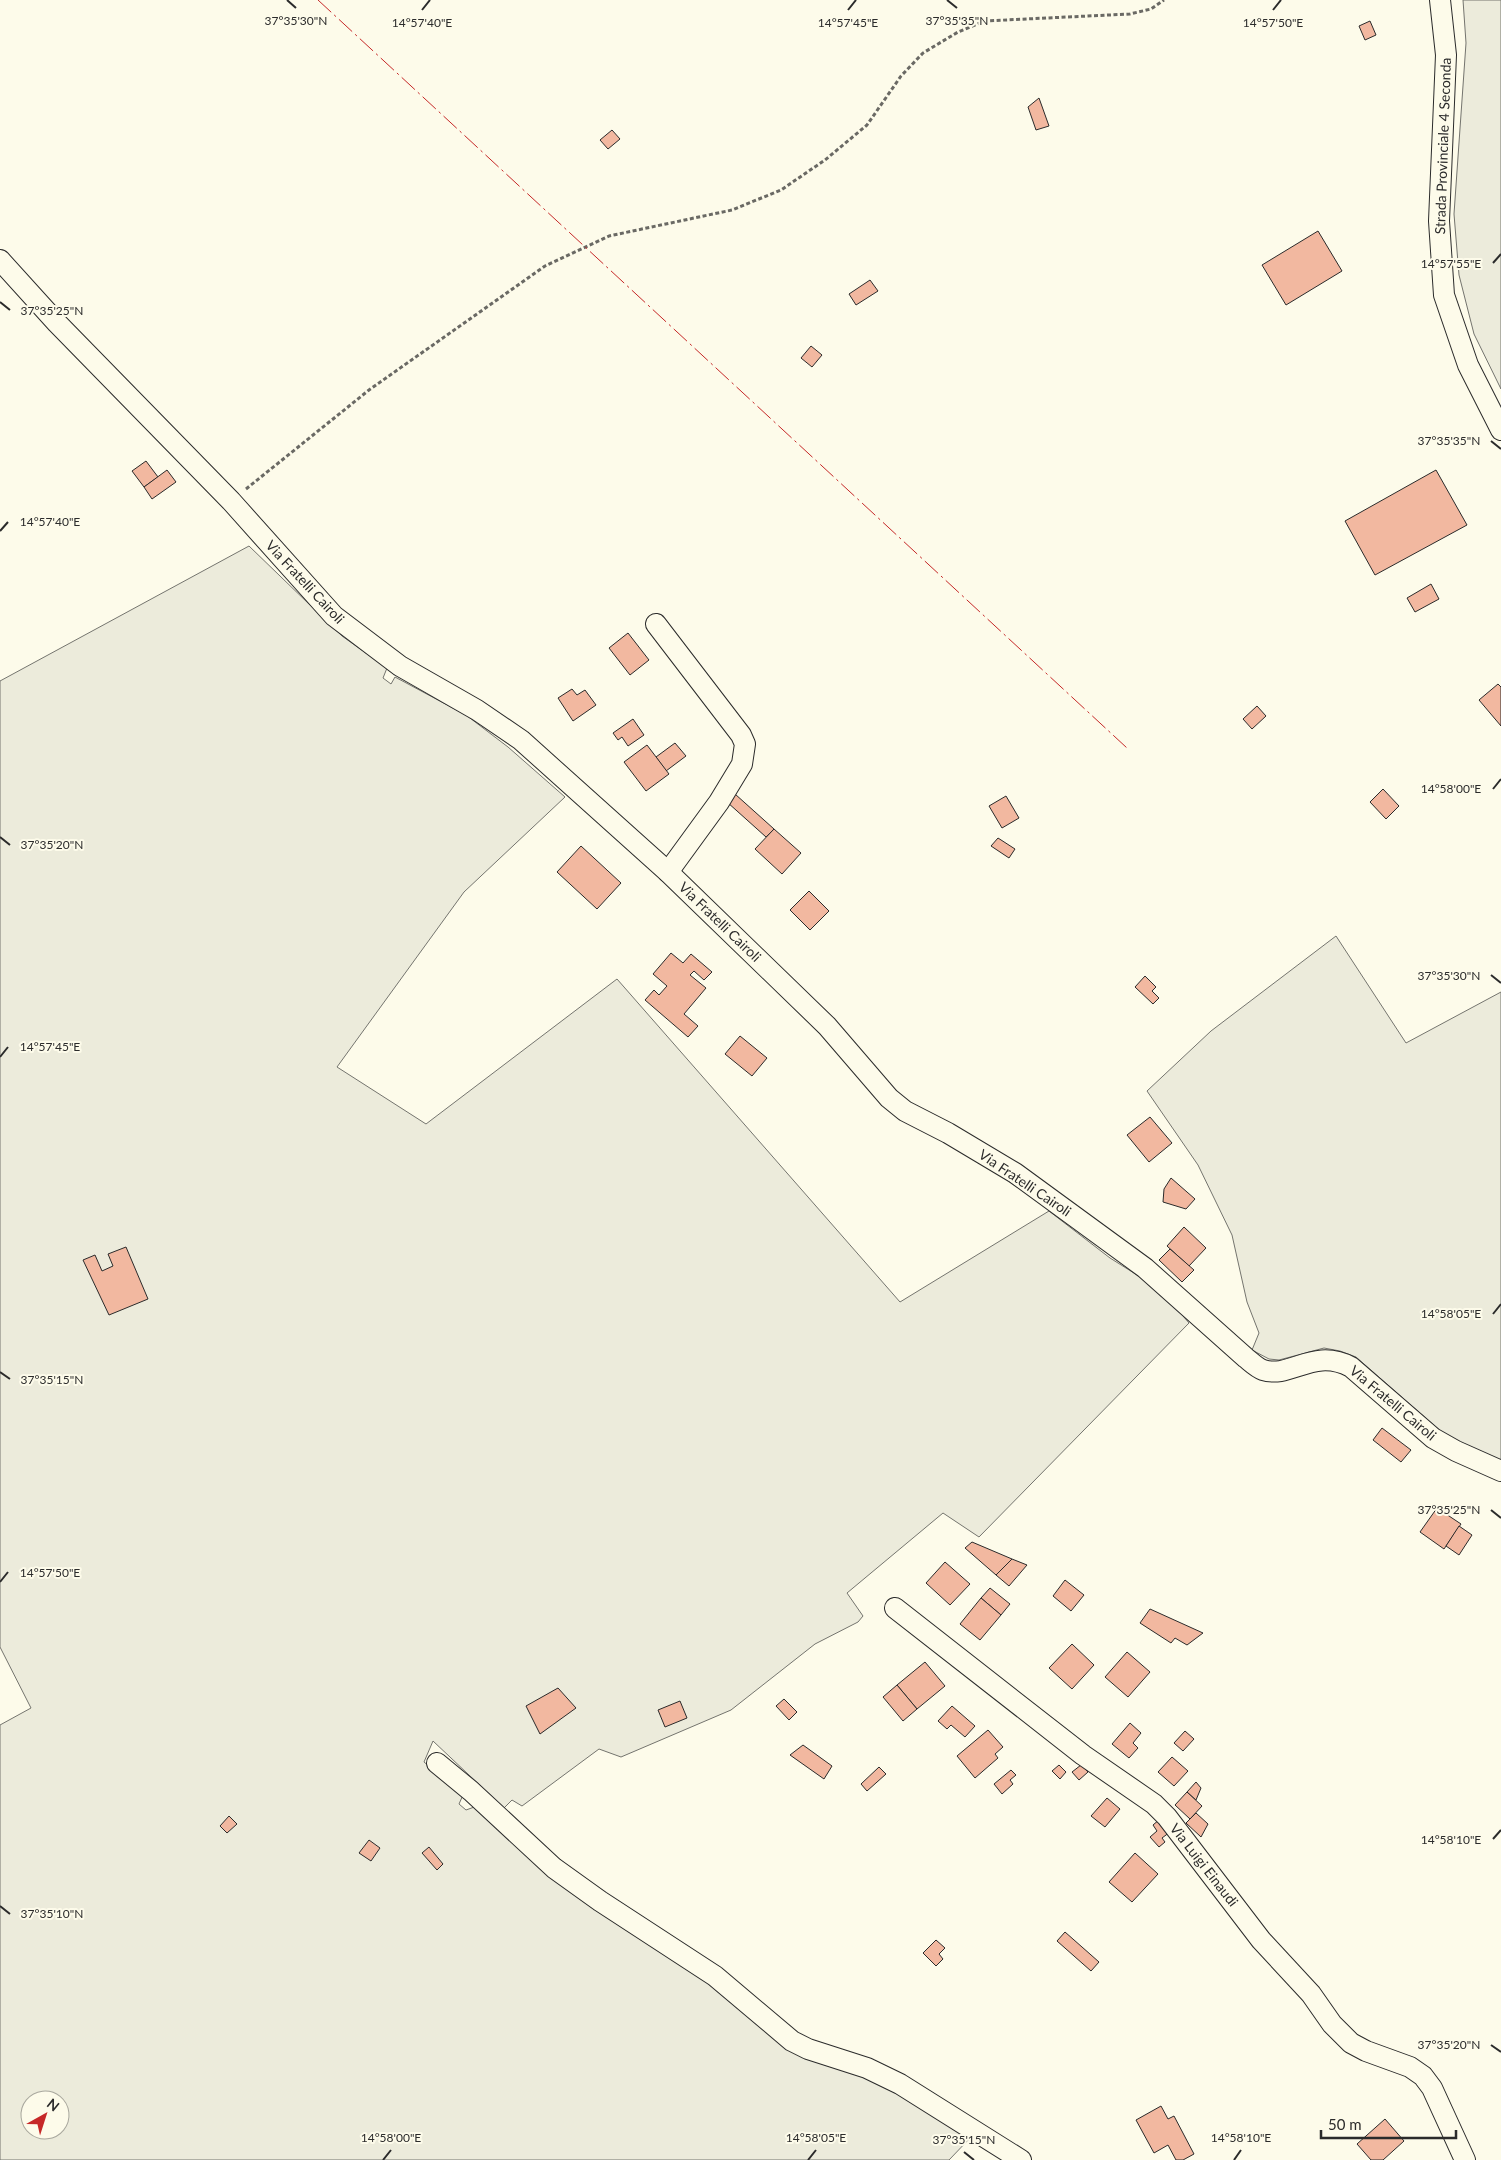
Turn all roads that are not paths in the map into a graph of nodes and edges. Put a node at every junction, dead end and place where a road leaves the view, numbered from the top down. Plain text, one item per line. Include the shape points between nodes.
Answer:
1 (1440, 0) edge
2 (0, 260) edge
3 (1501, 430) edge
4 (656, 624) dead end
5 (668, 872) junction
6 (1501, 1472) edge
7 (895, 1608) dead end
8 (436, 1763) dead end
9 (1021, 2160) edge
10 (1465, 2160) edge

1 - 3 street, Strada Provinciale 4 Seconda via 1446,55 1439,221 1444,295 1468,365
2 - 5 street, Via Fratelli Cairoli via 231,501 334,616 400,666 477,710 521,740
4 - 5 street via 741,735 744,744 742,764 729,787
5 - 6 street, Via Fratelli Cairoli via 827,1026 889,1098 905,1111 1015,1173 1145,1268 1254,1364 1276,1372 1310,1362 1340,1362 1351,1367 1433,1438
7 - 10 street, Via Luigi Einaudi via 1083,1755 1167,1816 1262,1940 1311,1994 1332,2024 1350,2042 1423,2076 1432,2088
8 - 9 street via 554,1868 715,1976 792,2041 808,2050 867,2068 900,2084

